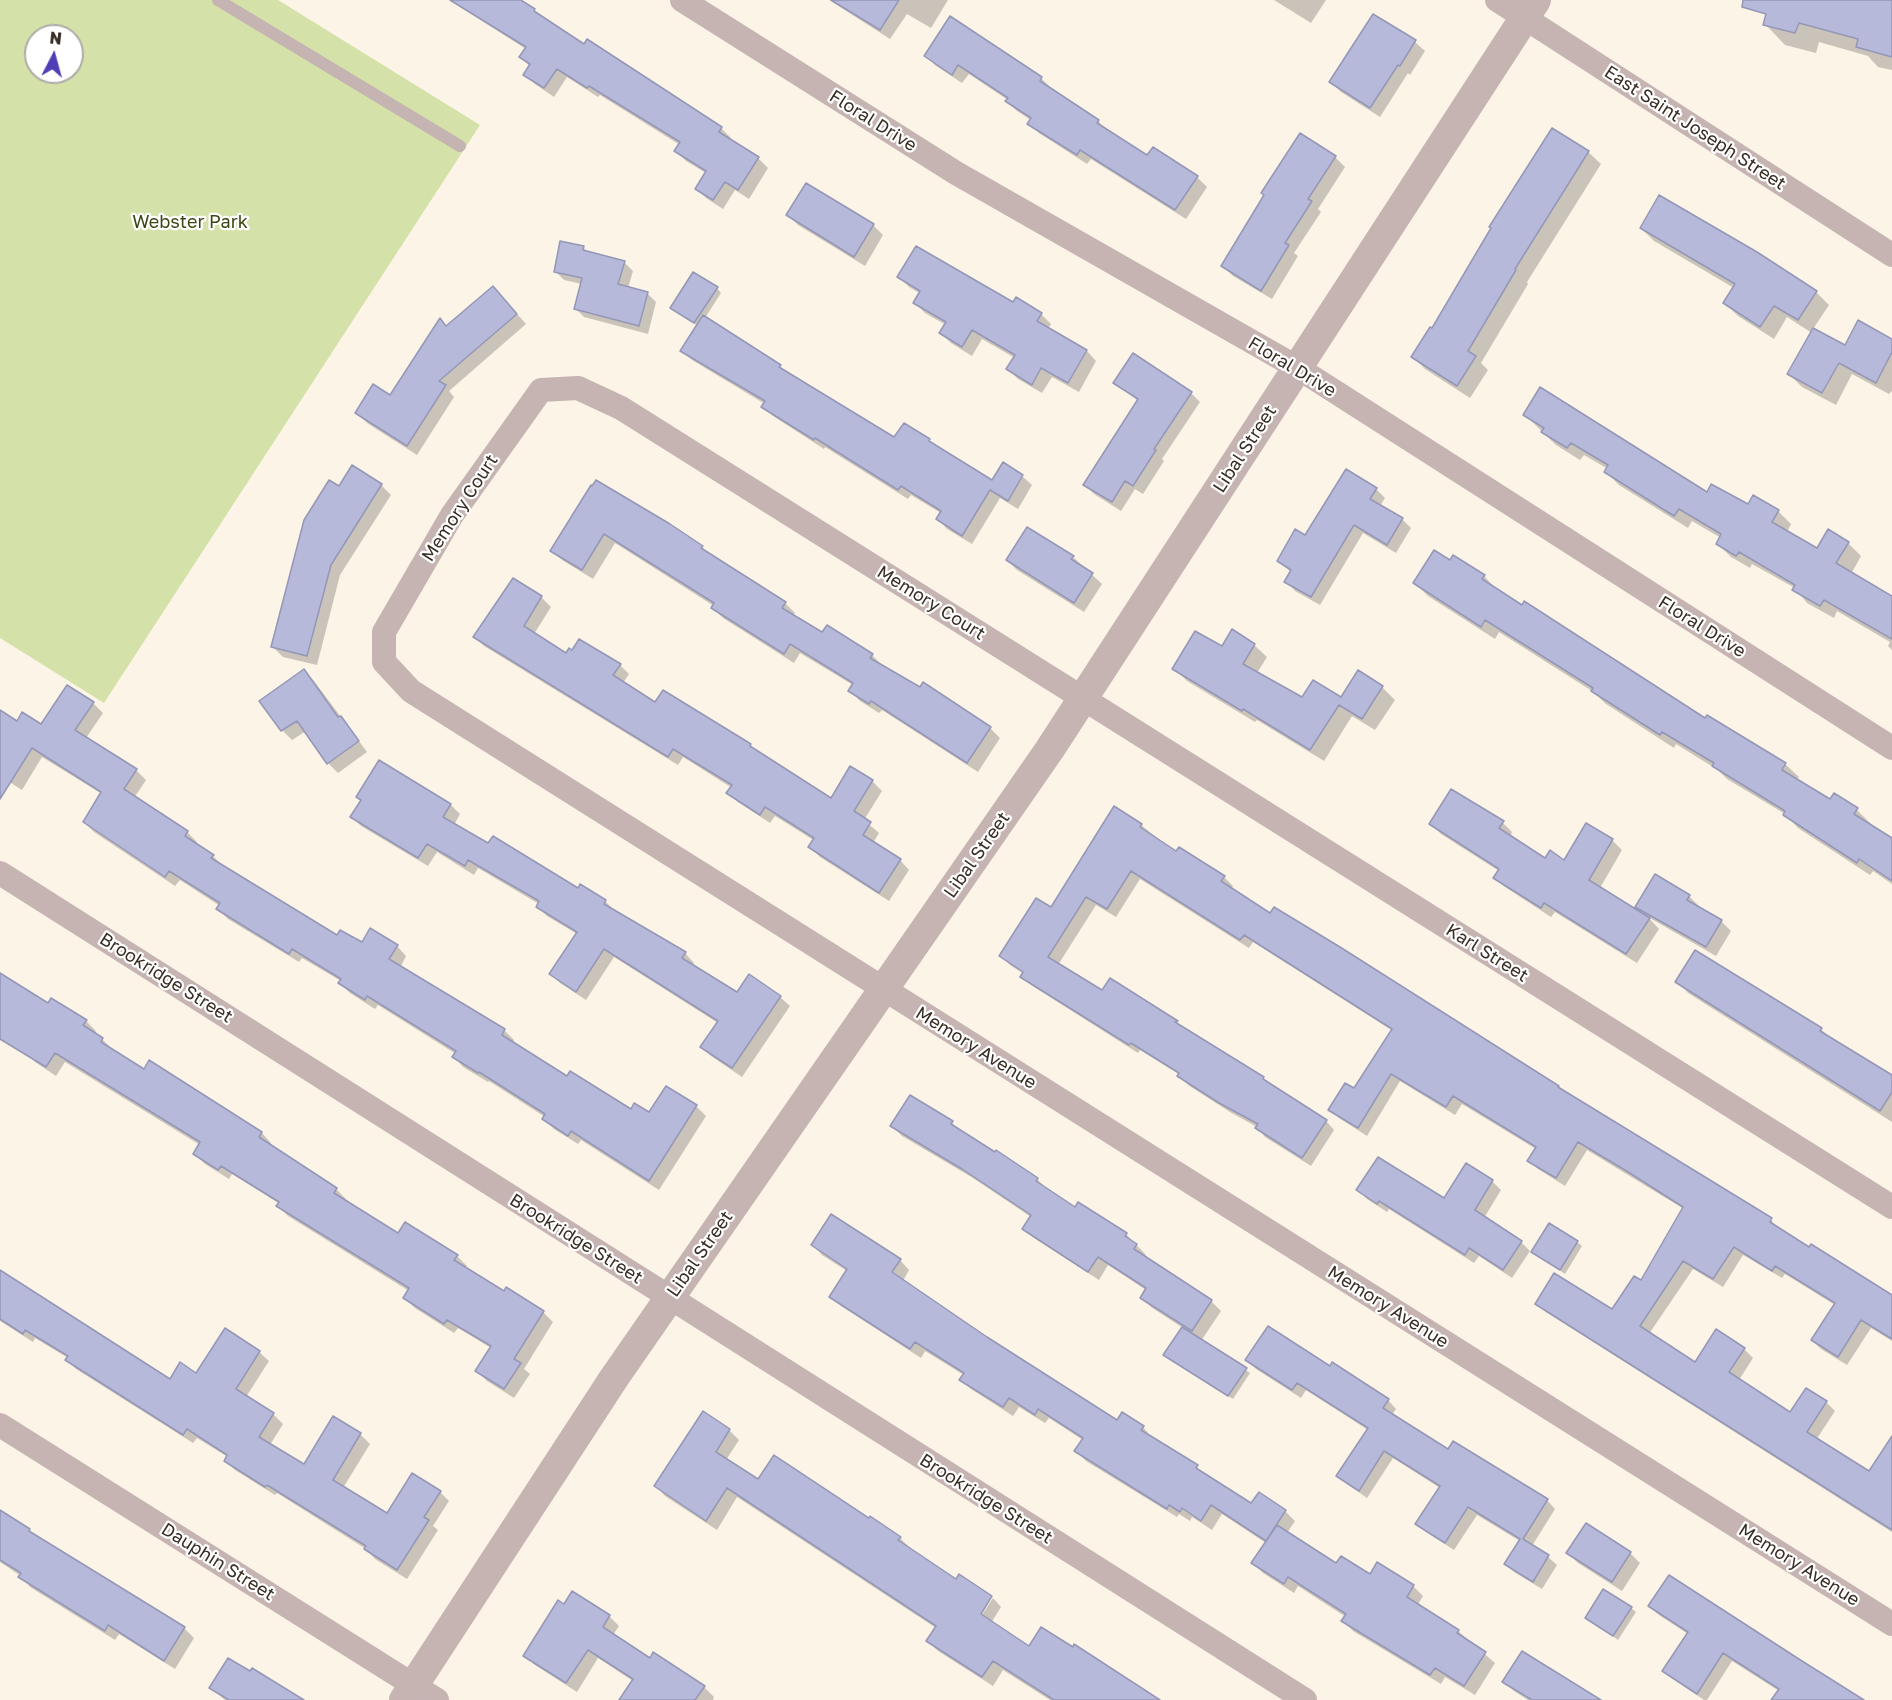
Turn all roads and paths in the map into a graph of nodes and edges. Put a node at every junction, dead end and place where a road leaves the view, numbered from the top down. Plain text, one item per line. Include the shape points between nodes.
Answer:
1 (218, 0) edge
2 (682, 0) edge
3 (1497, 0) edge
4 (1531, 9) edge
5 (460, 146) dead end
6 (1892, 255) edge
7 (1298, 368) junction
8 (1083, 698) junction
9 (1892, 748) edge
10 (0, 873) edge
11 (883, 989) junction
12 (1892, 1207) edge
13 (669, 1298) junction
14 (0, 1425) edge
15 (1892, 1624) edge
16 (418, 1695) edge
17 (1305, 1700) edge

1 - 5 lane
2 - 7 street, Floral Drive via 956,173
3 - 4 street, East Saint Joseph Street
4 - 6 street, East Saint Joseph Street
4 - 7 street, Libal Street
7 - 8 street, Libal Street
7 - 9 street, Floral Drive
8 - 11 street, Libal Street
8 - 11 street, Memory Court via 621,408 578,388 541,390 452,514 384,632 384,662 411,691
8 - 12 street, Karl Street
10 - 13 street, Brookridge Street
11 - 13 street, Libal Street
11 - 15 street, Memory Avenue
13 - 16 street, Libal Street via 615,1377
13 - 17 street, Brookridge Street
14 - 16 street, Dauphin Street

